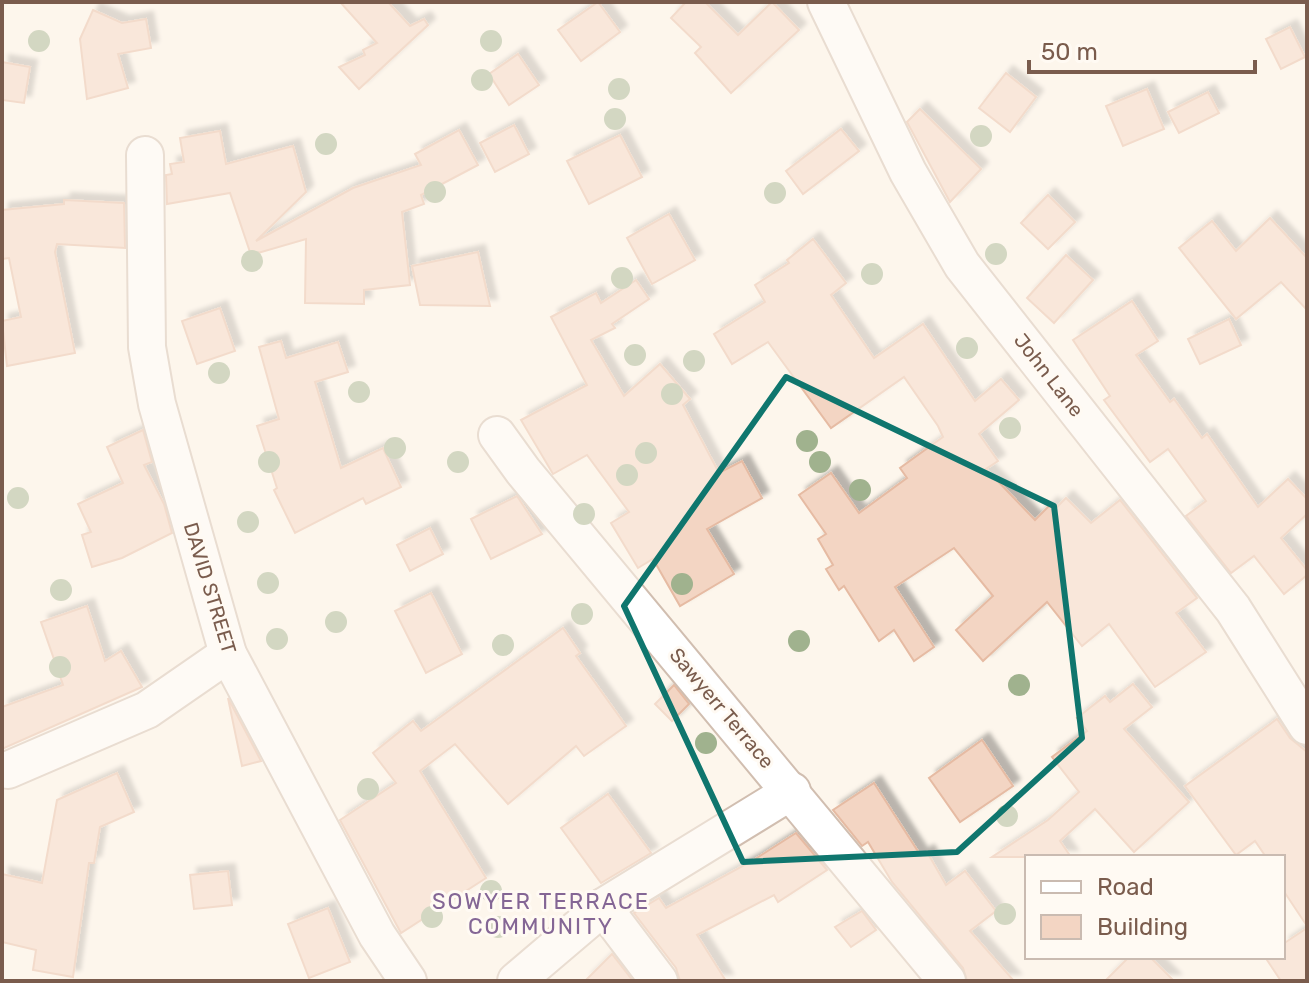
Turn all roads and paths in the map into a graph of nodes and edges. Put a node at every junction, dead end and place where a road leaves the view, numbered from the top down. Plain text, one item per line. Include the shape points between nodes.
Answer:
1 (826, 2) edge
2 (145, 155) dead end
3 (497, 435) dead end
4 (228, 654) junction
5 (1307, 726) edge
6 (8, 770) dead end
7 (792, 791) junction
8 (603, 907) junction
9 (408, 981) edge
10 (516, 981) edge
11 (659, 981) edge
12 (947, 981) edge

1 - 5 street, John Lane via 908,172 962,265 1233,609
2 - 4 street, DAVID STREET via 147,347 157,404
3 - 7 street, Sawyerr Terrace
4 - 6 street via 147,710
4 - 9 street, DAVID STREET via 377,935
7 - 8 street
7 - 12 street, Sawyerr Terrace
8 - 10 street
8 - 11 street

